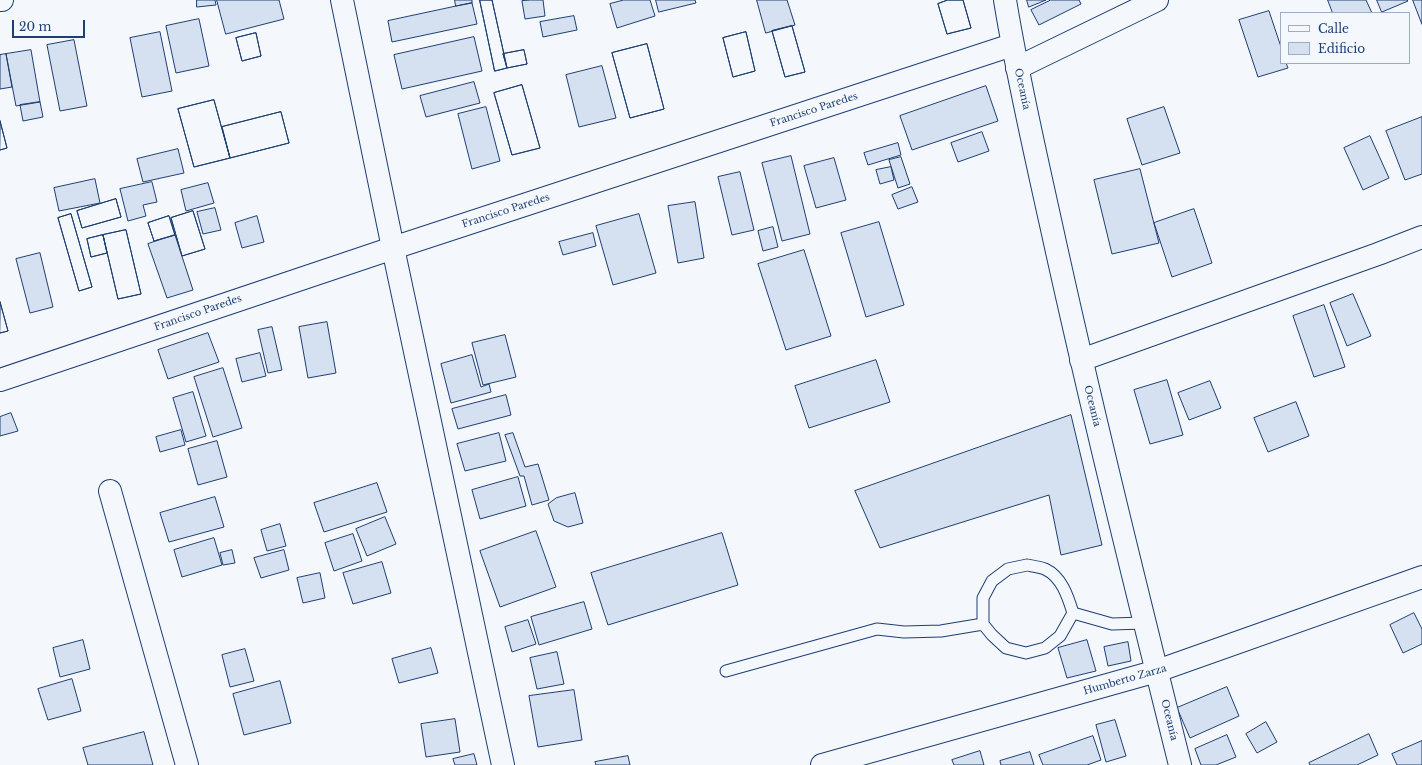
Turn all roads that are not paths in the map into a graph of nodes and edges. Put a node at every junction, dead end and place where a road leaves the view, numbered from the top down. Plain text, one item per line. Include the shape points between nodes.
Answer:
1 (342, 0) edge
2 (1005, 0) edge
3 (1157, 0) edge
4 (1012, 45) junction
5 (1017, 68) junction
6 (1422, 237) edge
7 (393, 248) junction
8 (1081, 360) junction
9 (0, 380) edge
10 (110, 491) dead end
11 (1422, 577) edge
12 (1073, 613) junction
13 (1144, 623) junction
14 (983, 624) junction
15 (726, 671) dead end
16 (1157, 671) junction
17 (187, 765) edge
18 (503, 765) edge
19 (822, 765) edge
20 (1180, 765) edge

1 - 7 street
2 - 4 street, Oceanía
3 - 5 street
4 - 5 street, Oceanía
4 - 7 street, Francisco Paredes
5 - 8 street, Oceanía
6 - 8 street
7 - 9 street, Francisco Paredes
7 - 18 street
8 - 13 street, Oceanía
10 - 17 street
11 - 16 street, Humberto Zarza
12 - 13 lane via 1112,624
12 - 14 lane via 1060,636 1045,648 1026,653 1006,648
12 - 14 lane via 1061,582 1046,569 1026,565 1008,569 992,581 983,598
13 - 16 street, Oceanía
14 - 15 lane via 941,631 904,632 877,629
16 - 19 street, Humberto Zarza
16 - 20 street, Oceanía

